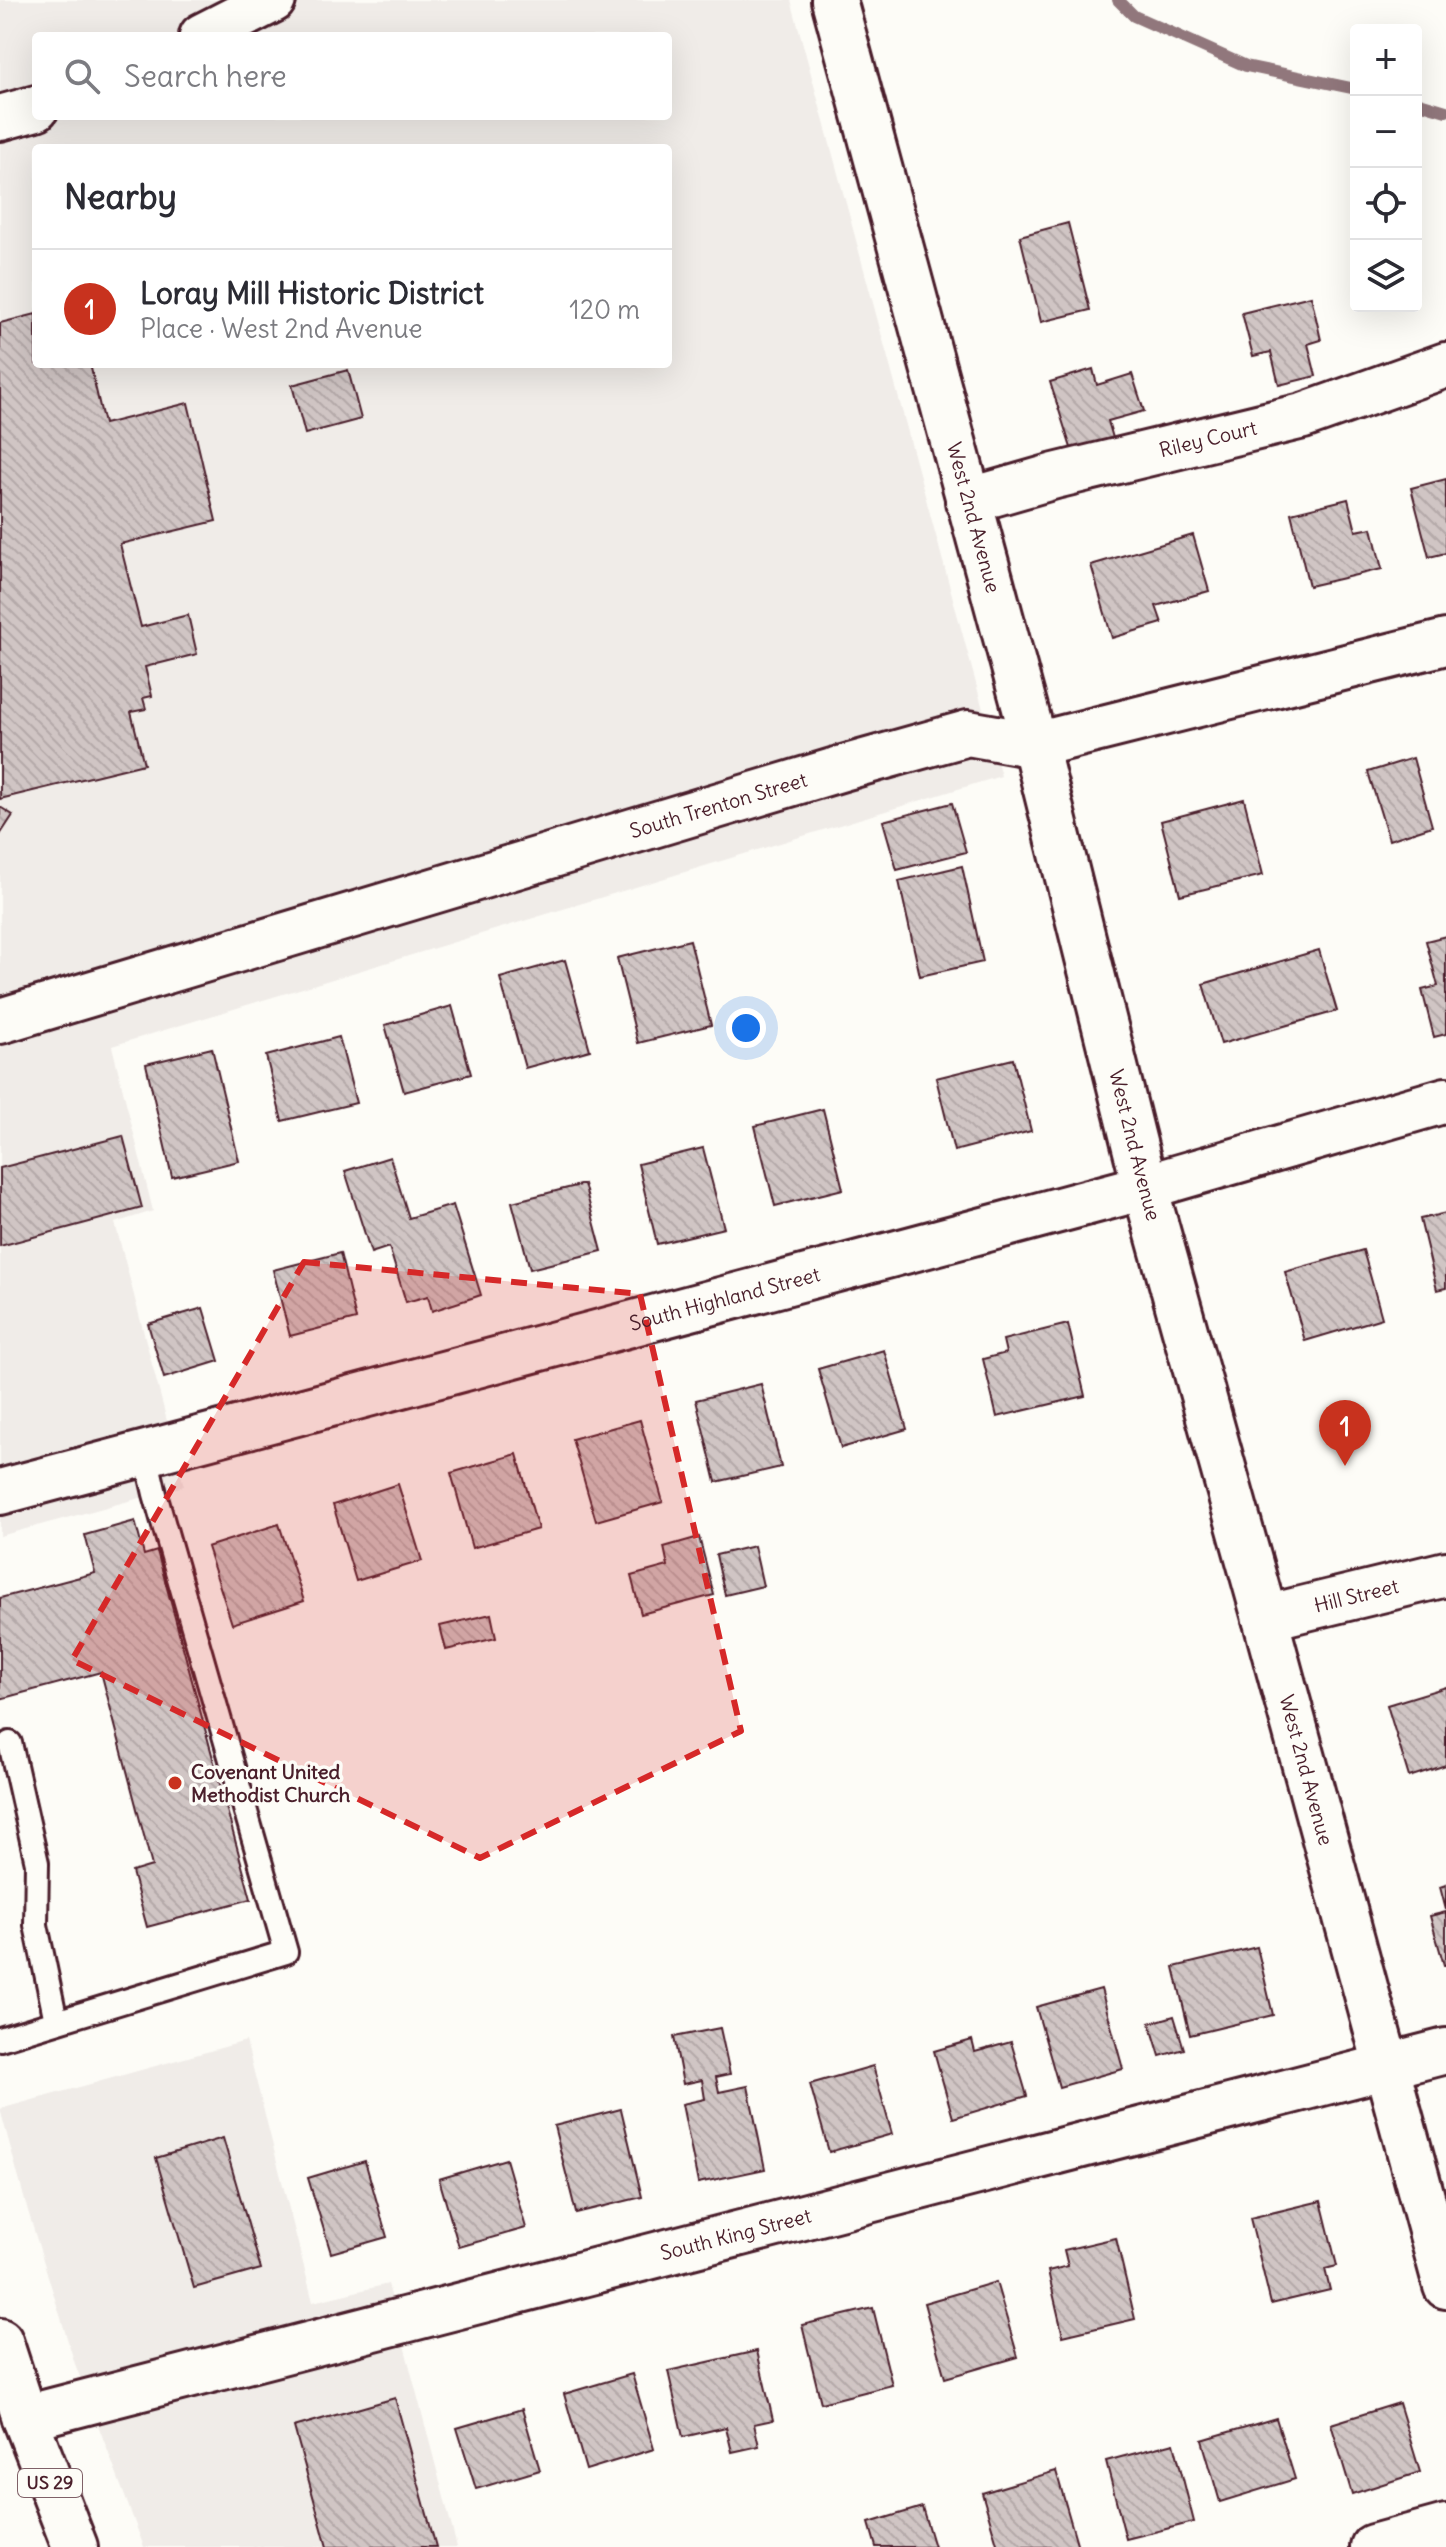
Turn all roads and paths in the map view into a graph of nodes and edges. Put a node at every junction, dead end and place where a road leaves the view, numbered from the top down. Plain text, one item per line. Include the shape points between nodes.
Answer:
1 (273, 0) edge
2 (834, 0) edge
3 (210, 32) edge
4 (32, 109) edge
5 (0, 118) edge
6 (1446, 365) edge
7 (968, 501) junction
8 (1446, 642) edge
9 (1035, 745) junction
10 (0, 1021) edge
11 (1446, 1100) edge
12 (1145, 1187) junction
13 (146, 1455) junction
14 (0, 1492) edge
15 (1446, 1574) edge
16 (1265, 1618) junction
17 (10, 1743) dead end
18 (56, 2021) junction
19 (0, 2039) edge
20 (1446, 2051) edge
21 (1387, 2067) junction
22 (1446, 2286) edge
23 (0, 2341) edge
24 (25, 2418) junction
25 (1446, 2527) edge
26 (75, 2547) edge
27 (1373, 2547) edge

1 - 3 street
2 - 7 street, West 2nd Avenue
4 - 5 street
6 - 7 street, Riley Court via 1303,416
7 - 9 street, West 2nd Avenue
8 - 9 street, South Trenton Street
9 - 10 street, South Trenton Street via 968,733
9 - 12 street, West 2nd Avenue
11 - 12 street, South Highland Street
12 - 13 street, South Highland Street
12 - 16 street, West 2nd Avenue
13 - 14 street, South Highland Street
13 - 18 lane via 286,1952
15 - 16 street, Hill Street
16 - 21 street, West 2nd Avenue
17 - 18 lane via 37,1863 36,1925
18 - 19 lane
20 - 21 street, South King Street
21 - 22 street, West 2nd Avenue
21 - 24 street, South King Street
23 - 24 street, US 29
24 - 26 street, US 29
25 - 27 street

